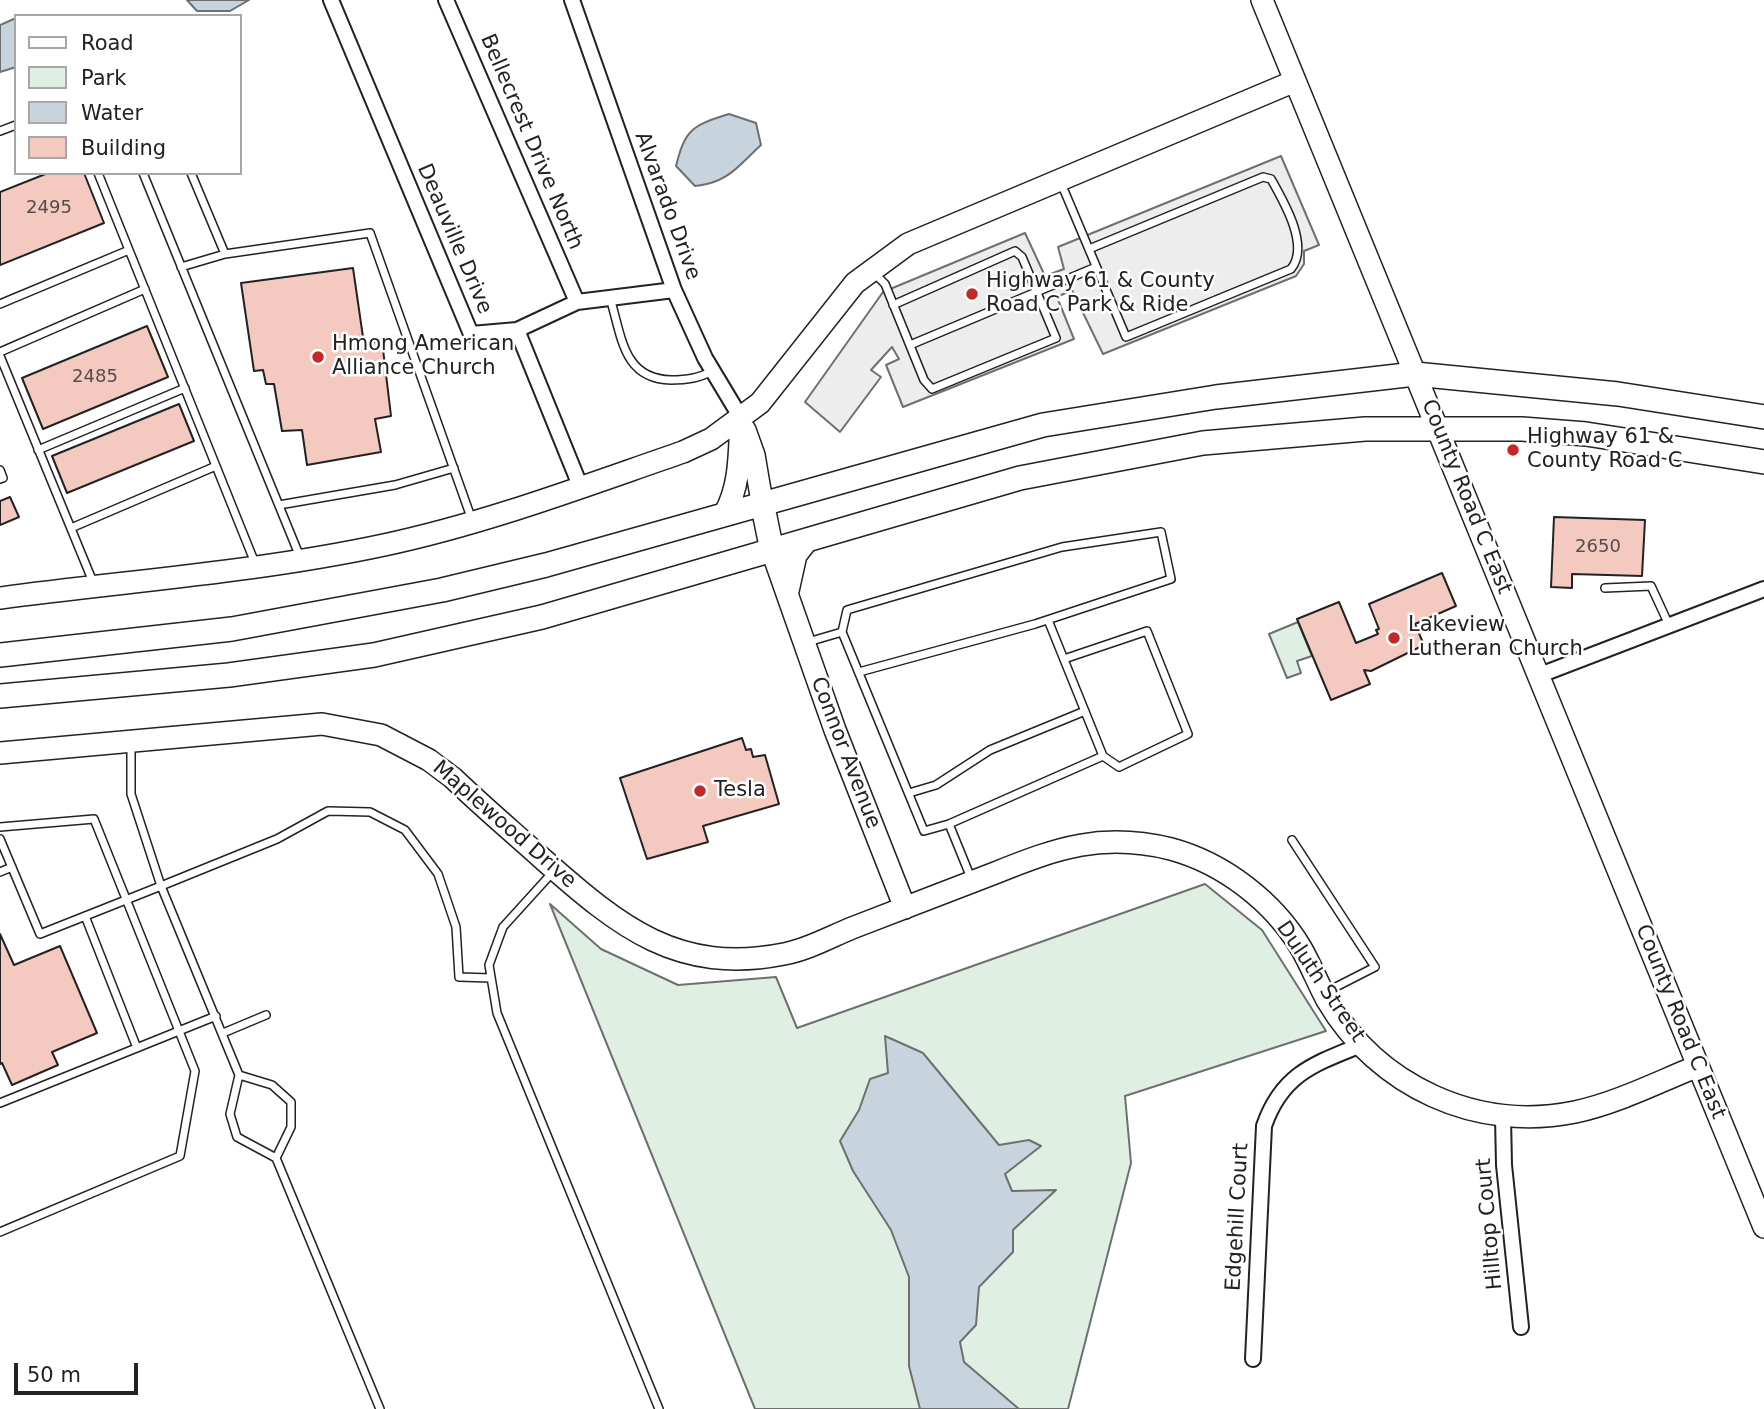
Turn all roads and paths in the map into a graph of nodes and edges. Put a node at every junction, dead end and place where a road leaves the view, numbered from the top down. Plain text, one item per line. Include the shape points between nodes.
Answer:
1 (331, 0) edge
2 (446, 0) edge
3 (572, 0) edge
4 (1262, 0) edge
5 (1295, 81) junction
6 (99, 175) edge
7 (144, 175) edge
8 (192, 175) edge
9 (1060, 179) junction
10 (1089, 249) junction
11 (129, 250) junction
12 (225, 254) junction
13 (181, 267) junction
14 (1096, 267) junction
15 (871, 270) junction
16 (145, 289) junction
17 (674, 290) junction
18 (1037, 293) junction
19 (610, 298) junction
20 (577, 302) junction
21 (0, 304) edge
22 (893, 305) junction
23 (517, 330) junction
24 (909, 345) junction
25 (0, 354) edge
26 (713, 371) junction
27 (1415, 374) junction
28 (185, 388) junction
29 (1764, 417) edge
30 (741, 418) junction
31 (1437, 427) junction
32 (38, 450) junction
33 (1764, 462) edge
34 (216, 466) junction
35 (454, 468) junction
36 (0, 470) edge
37 (0, 479) edge
38 (581, 488) junction
39 (762, 502) junction
40 (279, 505) junction
41 (725, 513) junction
42 (474, 523) junction
43 (71, 528) junction
44 (807, 541) junction
45 (772, 551) junction
46 (302, 561) junction
47 (257, 567) junction
48 (94, 585) junction
49 (1605, 588) dead end
50 (1764, 589) edge
51 (787, 597) junction
52 (0, 598) edge
53 (1048, 620) junction
54 (1669, 625) junction
55 (842, 632) junction
56 (804, 644) junction
57 (0, 655) edge
58 (1064, 659) junction
59 (859, 672) junction
60 (1540, 675) junction
61 (0, 696) edge
62 (1085, 711) junction
63 (131, 740) junction
64 (0, 753) edge
65 (1104, 756) junction
66 (909, 793) junction
67 (949, 824) junction
68 (0, 827) edge
69 (0, 839) edge
70 (1292, 840) dead end
71 (12, 867) junction
72 (555, 869) junction
73 (0, 872) edge
74 (972, 881) junction
75 (161, 886) junction
76 (126, 900) junction
77 (905, 908) junction
78 (85, 916) junction
79 (491, 978) junction
80 (1323, 993) junction
81 (266, 1015) dead end
82 (216, 1016) junction
83 (181, 1030) junction
84 (223, 1033) junction
85 (1361, 1045) junction
86 (137, 1048) junction
87 (1698, 1066) junction
88 (239, 1075) junction
89 (0, 1104) edge
90 (1503, 1117) junction
91 (276, 1158) junction
92 (1764, 1227) edge
93 (0, 1232) edge
94 (1521, 1327) dead end
95 (1253, 1359) dead end
96 (380, 1409) edge
97 (659, 1409) edge

1 - 23 street, Deauville Drive via 471,334
2 - 20 street, Bellecrest Drive North
3 - 17 street, Alvarado Drive
4 - 5 street, County Road C East
5 - 9 street
5 - 27 street, County Road C East
6 - 11 lane
7 - 13 lane
8 - 12 lane
9 - 10 lane
9 - 15 street via 922,236
10 - 14 lane
10 - 14 lane via 1263,177 1271,179 1299,243 1297,262 1290,269 1126,337
11 - 16 lane
11 - 21 lane
12 - 13 lane
12 - 35 lane via 370,233
13 - 40 lane
14 - 18 lane
15 - 22 lane via 885,284
15 - 30 street via 835,306 760,403
16 - 25 lane
16 - 28 lane
17 - 19 street
17 - 26 street, Alvarado Drive
18 - 22 lane via 1015,250
18 - 24 lane
18 - 24 lane via 1056,338 942,386 932,389 924,380
19 - 20 street
19 - 26 lane via 630,360 639,371 652,380 694,380
20 - 23 street
22 - 24 lane
23 - 38 street, Deauville Drive
25 - 32 lane
26 - 30 street, Alvarado Drive
27 - 29 main road via 1618,394
27 - 31 street, County Road C East
27 - 39 main road via 1216,397 1043,425
28 - 32 lane
28 - 34 lane
30 - 38 street via 683,452
30 - 39 street via 754,455
30 - 41 street via 738,480
31 - 33 main road via 1586,434
31 - 44 main road via 1287,434 1120,457 1020,478
31 - 60 street, County Road C East
32 - 43 lane
34 - 43 lane
34 - 47 lane
35 - 40 lane via 396,485
35 - 42 lane
36 - 37 lane
38 - 42 street
39 - 41 main road
39 - 45 main road, Connor Avenue
40 - 46 lane
41 - 57 main road via 546,565 337,611 126,643
42 - 46 street
43 - 48 lane
44 - 45 main road
44 - 51 street via 793,563
45 - 51 street, Connor Avenue
45 - 61 main road via 542,617 374,655 229,675
46 - 47 street
47 - 48 street
48 - 52 street
49 - 54 lane via 1651,586
50 - 54 street
51 - 56 street, Connor Avenue
53 - 55 lane via 1171,579 1161,532 1062,547 847,610
53 - 58 lane
53 - 59 lane
54 - 60 street
55 - 56 lane
55 - 59 lane
56 - 77 street, Connor Avenue
58 - 62 lane
58 - 65 lane via 1147,631 1188,734 1119,767
59 - 66 lane
60 - 87 street, County Road C East
62 - 65 lane
62 - 66 lane via 990,750 936,785
63 - 64 street, Maplewood Drive
63 - 72 street, Maplewood Drive via 292,724 381,735 445,772
63 - 75 lane via 131,794
65 - 67 lane
66 - 67 lane via 924,831
67 - 74 lane
68 - 76 lane via 94,819
69 - 71 lane
70 - 80 lane via 1375,967
71 - 73 lane
71 - 78 lane via 40,934
72 - 77 street, Maplewood Drive via 638,935 666,947 725,959 789,953
72 - 79 lane via 503,927 489,965
74 - 77 street, Duluth Street
74 - 80 street, Duluth Street via 1059,847 1083,843 1123,842 1172,850 1217,868 1265,904 1301,949
75 - 76 lane
75 - 79 lane via 277,839 328,811 370,811 405,830 438,874 456,927 459,977
75 - 82 lane
76 - 78 lane
76 - 83 lane
78 - 86 lane
79 - 97 lane via 498,1013
80 - 85 street, Duluth Street
81 - 84 lane
82 - 83 lane
82 - 84 lane
83 - 86 lane
83 - 93 lane via 195,1071 180,1156
84 - 88 lane
85 - 90 street, Duluth Street via 1415,1088 1470,1111
85 - 95 street, Edgehill Court via 1296,1076 1270,1108 1264,1126
86 - 89 lane
87 - 90 street, Duluth Street via 1579,1111
87 - 92 street, County Road C East
88 - 91 lane via 230,1114 237,1137
88 - 91 lane via 272,1085 291,1102 291,1127
90 - 94 street, Hilltop Court
91 - 96 lane

